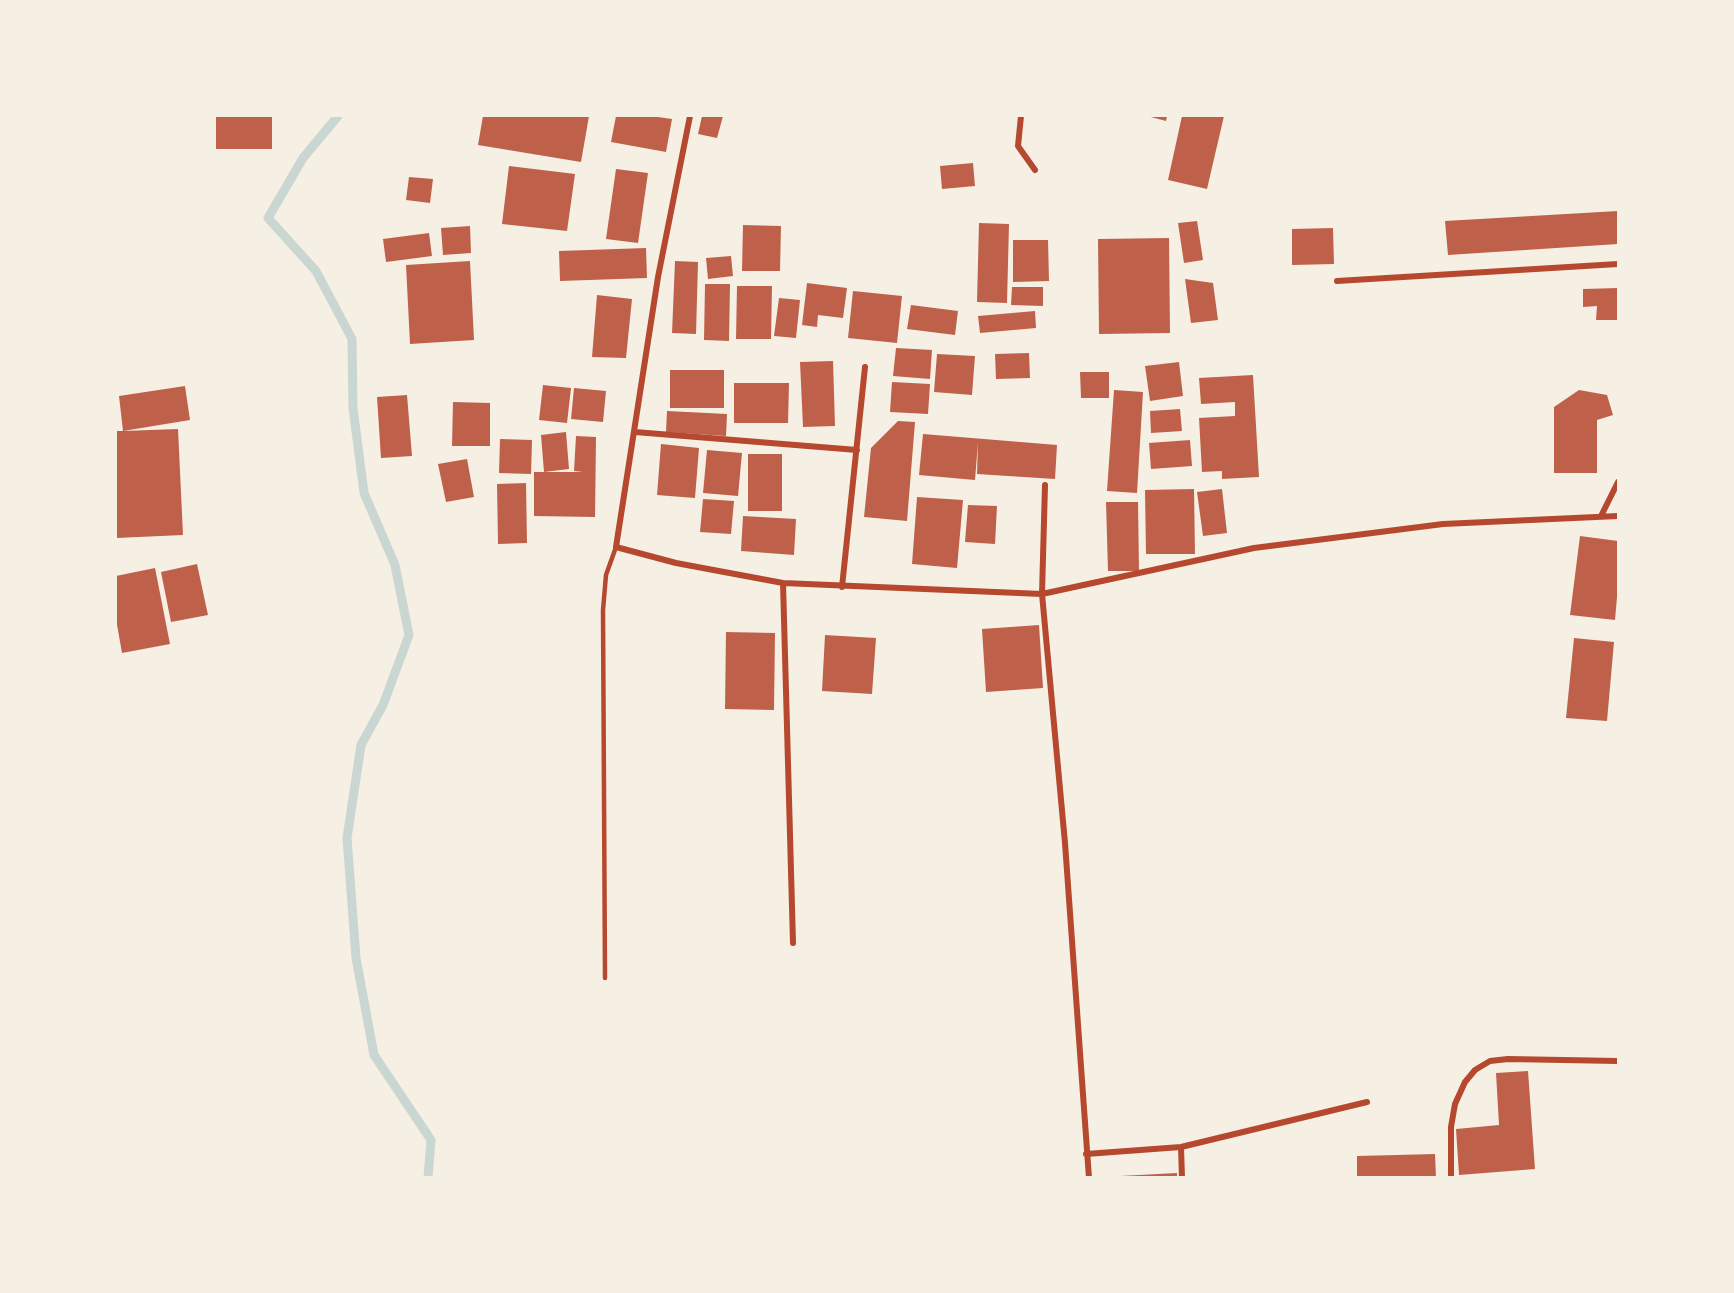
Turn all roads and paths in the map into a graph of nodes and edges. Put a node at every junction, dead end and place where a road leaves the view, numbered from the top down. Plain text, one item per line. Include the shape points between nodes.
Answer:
1 (690, 116) edge
2 (1021, 116) edge
3 (1035, 170) dead end
4 (1618, 264) edge
5 (1337, 281) dead end
6 (865, 367) dead end
7 (635, 432) junction
8 (857, 450) junction
9 (1618, 482) edge
10 (1045, 485) dead end
11 (1601, 516) junction
12 (1618, 516) edge
13 (616, 547) junction
14 (783, 583) junction
15 (842, 586) junction
16 (1042, 594) junction
17 (793, 943) dead end
18 (605, 978) dead end
19 (1618, 1061) edge
20 (1367, 1102) dead end
21 (1181, 1147) junction
22 (1086, 1154) junction
23 (1089, 1178) edge
24 (1182, 1178) edge
25 (1451, 1178) edge

1 - 7 street via 658,278
2 - 3 street via 1018,146
4 - 5 street
6 - 8 street
7 - 8 street
7 - 13 street
8 - 15 street
9 - 11 street
10 - 16 street
11 - 12 street
11 - 16 street via 1443,524 1254,548
13 - 14 street
13 - 18 lane via 606,575 603,610
14 - 15 street
14 - 17 street
15 - 16 street
16 - 22 street via 1065,843
19 - 25 street via 1508,1059 1490,1061 1475,1070 1455,1104
20 - 21 street
21 - 22 street
21 - 24 street
22 - 23 street

